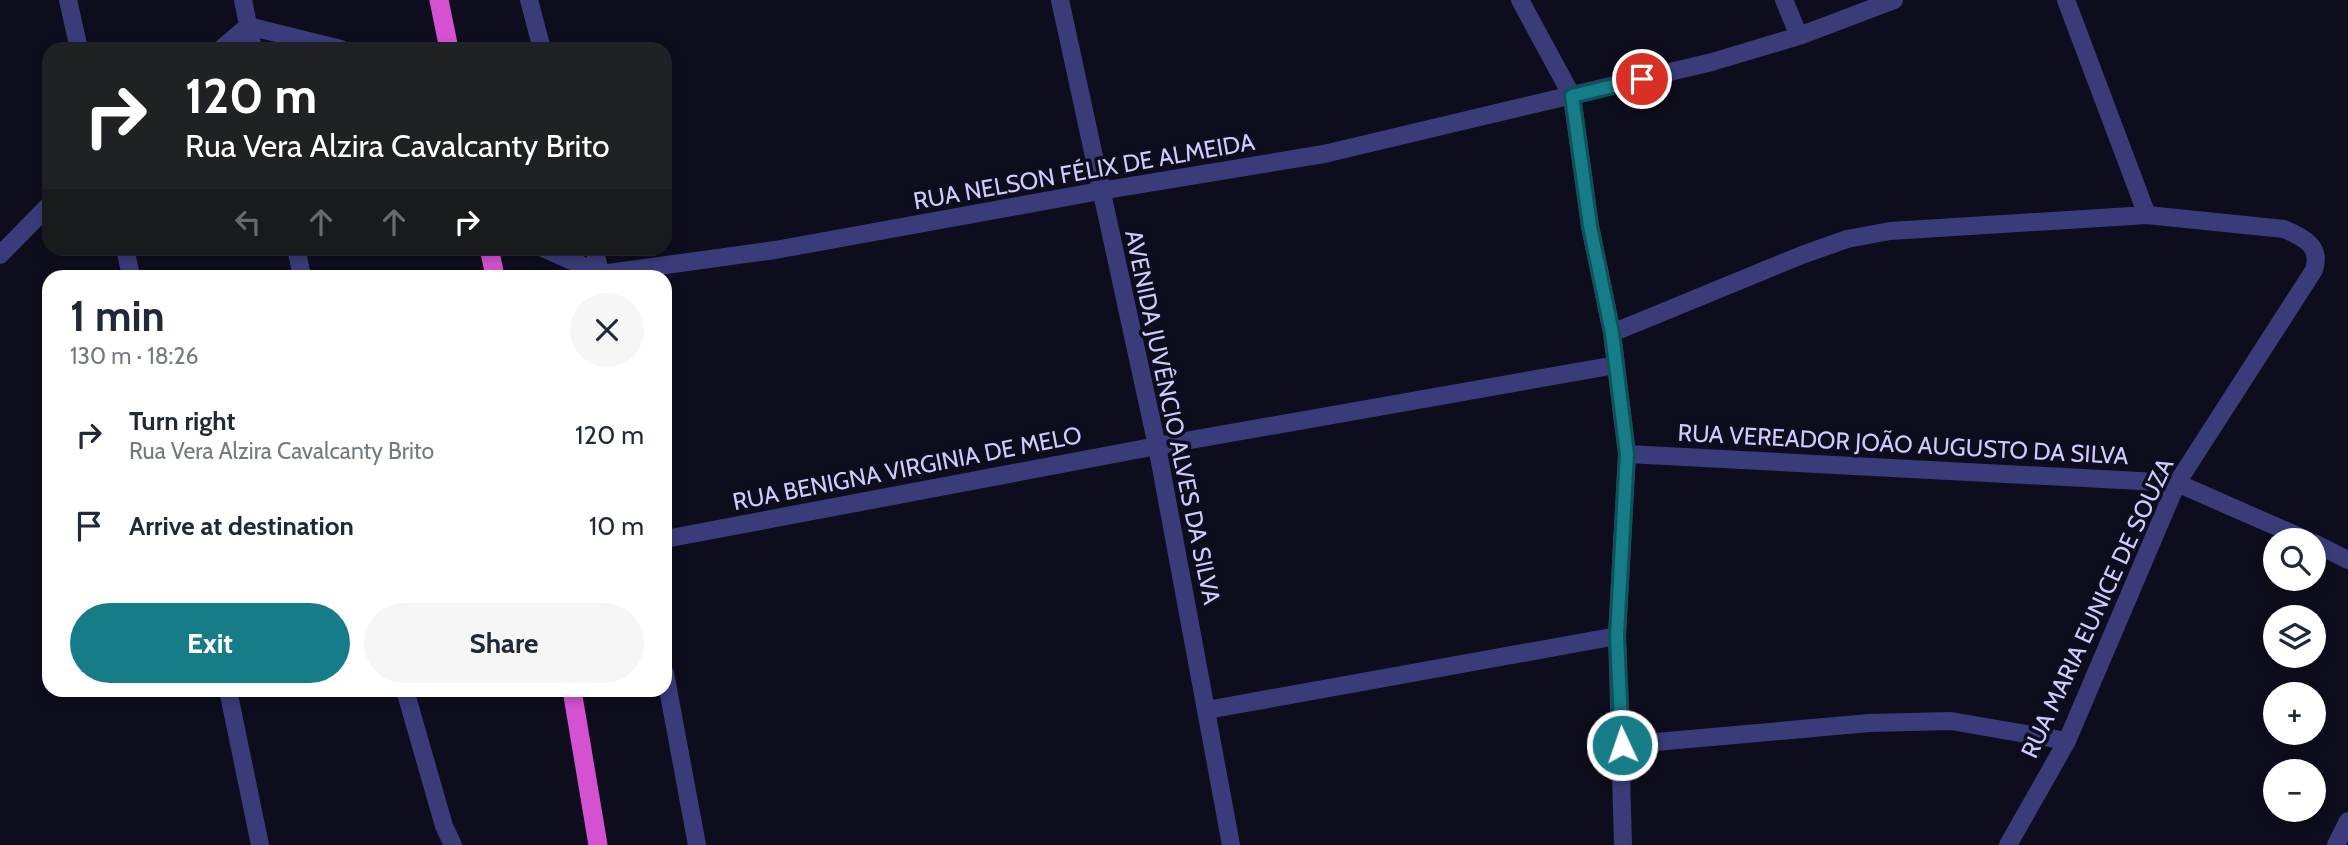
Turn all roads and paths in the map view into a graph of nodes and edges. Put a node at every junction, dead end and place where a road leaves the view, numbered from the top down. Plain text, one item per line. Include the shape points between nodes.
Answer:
1 (68, 0) edge
2 (243, 0) edge
3 (439, 0) edge
4 (529, 0) edge
5 (1060, 0) edge
6 (1520, 0) edge
7 (1784, 0) edge
8 (1894, 0) edge
9 (2066, 0) edge
10 (248, 26) junction
11 (1799, 36) junction
12 (77, 42) edge
13 (229, 42) edge
14 (251, 42) edge
15 (313, 42) edge
16 (448, 42) edge
17 (540, 42) edge
18 (1572, 96) junction
19 (1100, 191) junction
20 (42, 212) edge
21 (2147, 215) junction
22 (0, 255) edge
23 (559, 256) edge
24 (590, 270) edge
25 (636, 270) edge
26 (1612, 333) junction
27 (1616, 365) junction
28 (1157, 446) junction
29 (1627, 454) junction
30 (2177, 483) junction
31 (2279, 528) edge
32 (672, 538) edge
33 (2326, 549) edge
34 (2348, 560) edge
35 (1617, 636) junction
36 (229, 697) edge
37 (407, 697) edge
38 (573, 697) edge
39 (669, 697) edge
40 (1207, 710) junction
41 (2067, 741) junction
42 (1622, 745) junction
43 (2348, 821) edge
44 (260, 845) edge
45 (453, 845) edge
46 (598, 845) edge
47 (697, 845) edge
48 (1231, 845) edge
49 (1623, 845) edge
50 (2008, 845) edge
51 (2336, 845) edge

1 - 12 street
2 - 10 street
3 - 16 highway
4 - 17 street
5 - 19 street, AVENIDA JUVÊNCIO ALVES DA SILVA
6 - 18 street
7 - 11 street
8 - 11 street, RUA NELSON FÉLIX DE ALMEIDA
9 - 21 street
10 - 13 street
10 - 14 street
10 - 15 street
11 - 18 street, RUA NELSON FÉLIX DE ALMEIDA
18 - 19 street, RUA NELSON FÉLIX DE ALMEIDA via 1324,154
18 - 26 street via 1590,226
19 - 25 street, RUA NELSON FÉLIX DE ALMEIDA via 775,250
19 - 28 street, AVENIDA JUVÊNCIO ALVES DA SILVA
20 - 22 street
21 - 26 street via 1889,231 1847,239
21 - 30 street, RUA MARIA EUNICE DE SOUZA via 2284,229 2301,236 2317,256 2314,270
23 - 24 street
26 - 27 street
27 - 28 street, RUA BENIGNA VIRGINIA DE MELO
27 - 29 street
28 - 32 street, RUA BENIGNA VIRGINIA DE MELO
28 - 40 street, AVENIDA JUVÊNCIO ALVES DA SILVA
29 - 30 street, RUA VEREADOR JOÃO AUGUSTO DA SILVA
29 - 35 street
30 - 31 street
30 - 41 street, RUA MARIA EUNICE DE SOUZA
33 - 34 street
35 - 40 street
35 - 42 street
36 - 44 street
37 - 45 street
38 - 46 highway
39 - 47 street
40 - 48 street, AVENIDA JUVÊNCIO ALVES DA SILVA
41 - 42 street via 1951,721 1869,723
41 - 50 street, RUA MARIA EUNICE DE SOUZA
42 - 49 street
43 - 51 street

